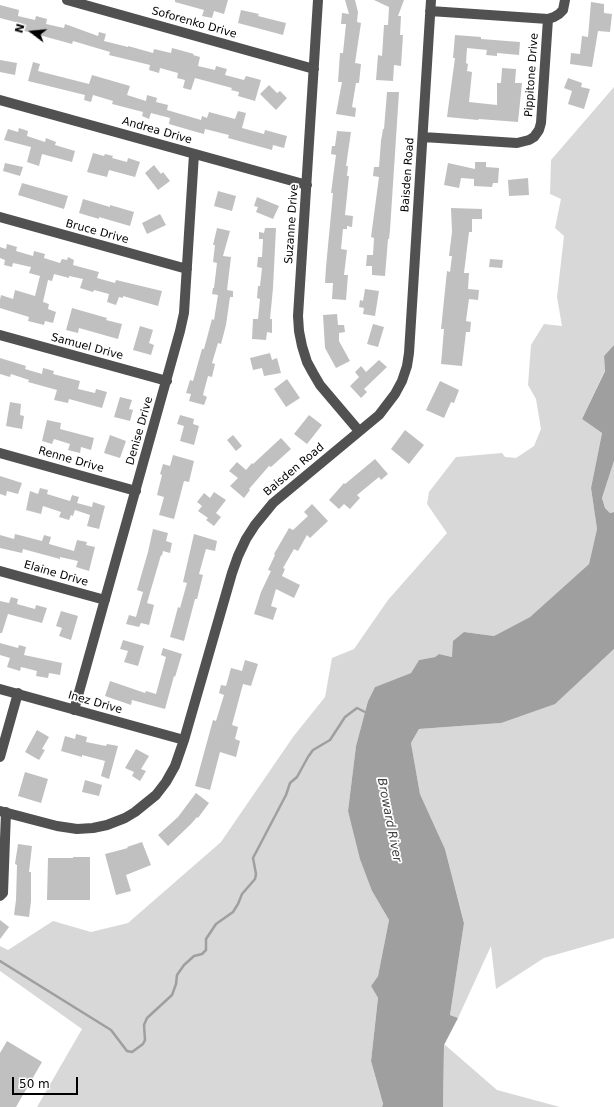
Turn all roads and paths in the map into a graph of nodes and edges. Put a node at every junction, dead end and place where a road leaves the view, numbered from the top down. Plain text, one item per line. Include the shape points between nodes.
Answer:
1 (67, 0) edge
2 (318, 0) edge
3 (431, 0) edge
4 (565, 0) edge
5 (430, 11) junction
6 (548, 19) junction
7 (314, 69) junction
8 (0, 100) edge
9 (422, 137) junction
10 (194, 154) junction
11 (307, 185) junction
12 (0, 218) edge
13 (187, 269) junction
14 (0, 335) edge
15 (167, 381) junction
16 (359, 431) junction
17 (0, 453) edge
18 (136, 491) junction
19 (0, 571) edge
20 (105, 600) junction
21 (0, 688) edge
22 (18, 693) junction
23 (74, 710) junction
24 (184, 740) junction
25 (0, 758) edge
26 (3, 812) edge
27 (0, 896) edge

1 - 7 street, Soforenko Drive
2 - 7 street, Suzanne Drive
3 - 5 street, Baisden Road
4 - 6 street via 563,10 554,18
5 - 6 street
5 - 9 street, Baisden Road
6 - 9 street, Pippitone Drive via 541,123 534,137 517,143
7 - 11 street, Suzanne Drive
8 - 10 street, Andrea Drive
9 - 16 street, Baisden Road via 407,366 402,381 388,404
10 - 11 street, Andrea Drive
10 - 13 street, Denise Drive
11 - 16 street, Suzanne Drive via 298,316 302,346 313,373
12 - 13 street, Bruce Drive
13 - 15 street, Denise Drive via 184,313
14 - 15 street, Samuel Drive
15 - 18 street, Denise Drive
16 - 24 street, Baisden Road via 273,503 246,539 232,573
17 - 18 street, Renne Drive
18 - 20 street, Denise Drive
19 - 20 street, Elaine Drive
20 - 23 street, Denise Drive
21 - 22 street, Inez Drive
22 - 23 street, Inez Drive
22 - 25 street
23 - 24 street, Inez Drive
24 - 26 street, Baisden Road via 175,766 156,795 135,812 107,825 77,828 57,826
26 - 27 street via 3,893

